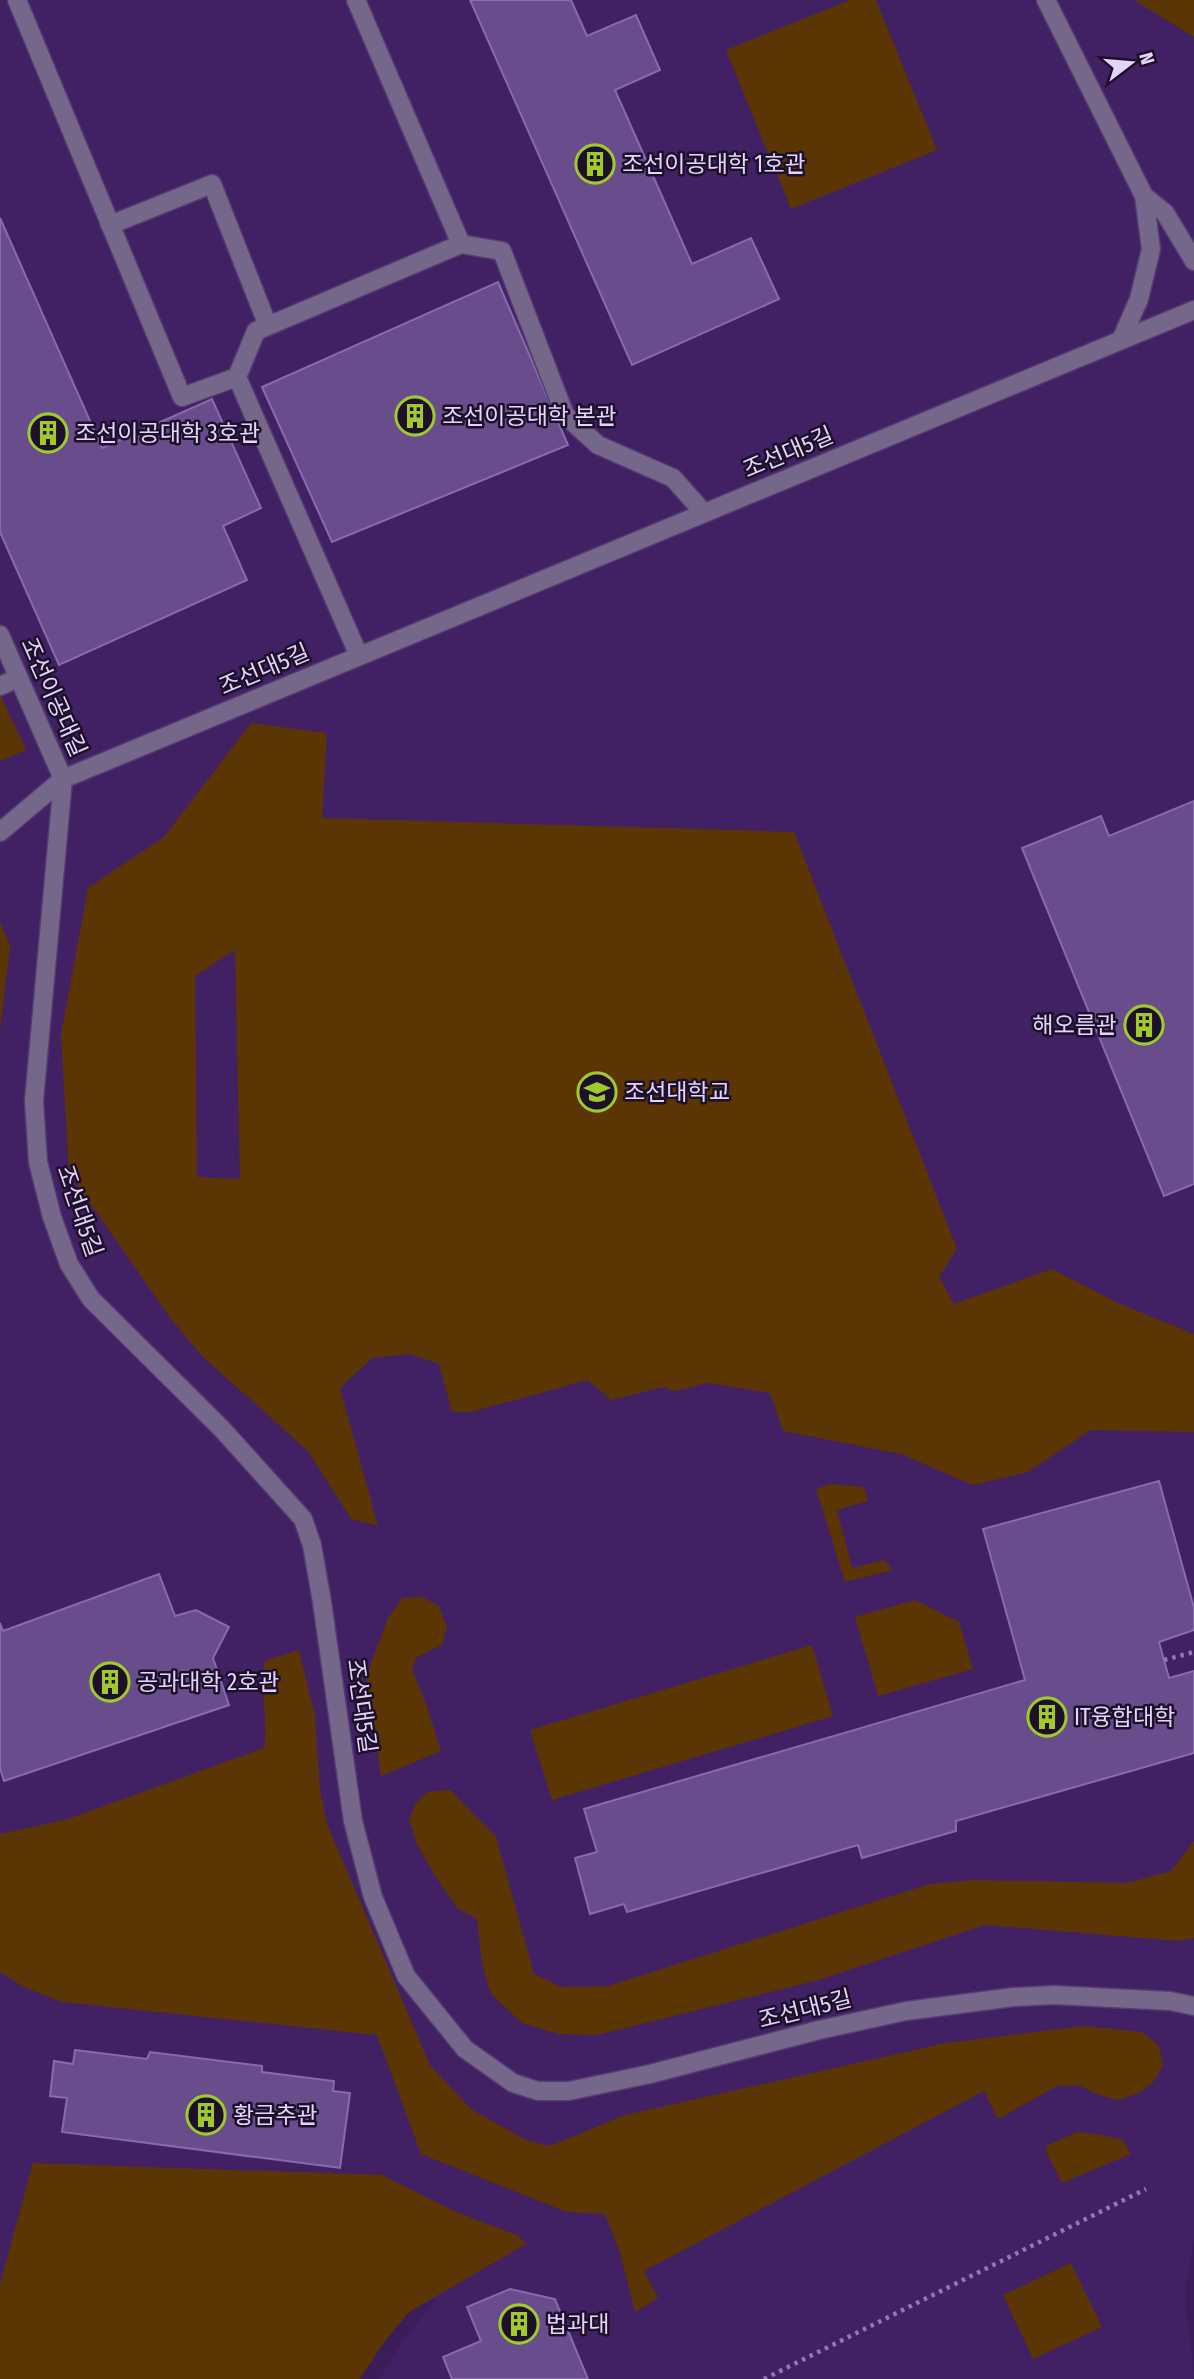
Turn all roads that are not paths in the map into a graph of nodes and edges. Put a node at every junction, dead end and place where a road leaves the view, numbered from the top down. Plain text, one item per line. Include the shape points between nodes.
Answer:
1 (17, 0) edge
2 (356, 0) edge
3 (1046, 0) edge
4 (1144, 197) junction
5 (110, 225) junction
6 (461, 244) junction
7 (1194, 261) edge
8 (1194, 310) edge
9 (268, 326) junction
10 (1121, 340) junction
11 (237, 377) junction
12 (704, 513) junction
13 (0, 635) edge
14 (359, 656) junction
15 (19, 678) junction
16 (0, 686) edge
17 (63, 779) junction
18 (0, 832) edge
19 (1194, 2006) edge

1 - 5 street
2 - 6 street
3 - 4 street
4 - 7 street via 1165,213
4 - 10 street via 1151,249 1139,299
5 - 9 street via 212,184
5 - 11 street via 182,397
6 - 9 street
6 - 12 street via 502,251 565,415 598,445 673,478
8 - 10 street, 조선대5길
9 - 11 street via 256,331
10 - 12 street, 조선대5길
11 - 14 street
12 - 14 street, 조선대5길
13 - 15 street, 조선이공대길
14 - 17 street, 조선대5길
15 - 16 street
15 - 17 street, 조선이공대길
17 - 18 street
17 - 19 street, 조선대5길 via 34,1101 38,1162 52,1217 69,1264 91,1299 222,1429 303,1519 322,1602 353,1821 373,1897 406,1976 465,2049 513,2083 538,2091 569,2091 906,2011 1054,1995

